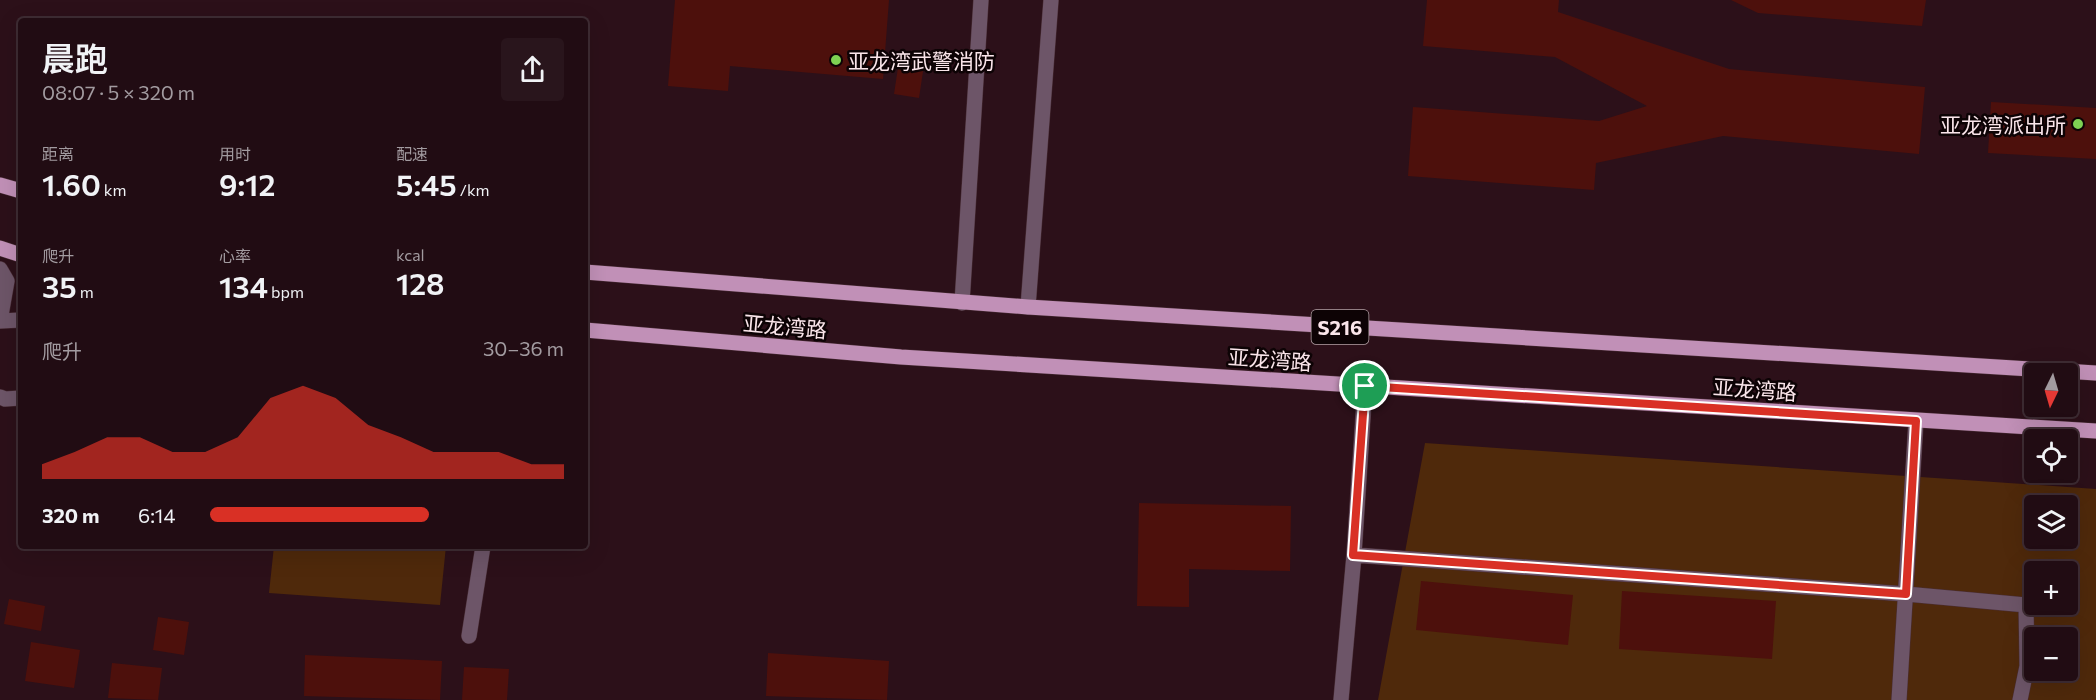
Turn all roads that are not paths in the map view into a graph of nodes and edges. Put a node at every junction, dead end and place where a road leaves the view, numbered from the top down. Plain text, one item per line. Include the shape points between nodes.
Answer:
1 (981, 0) edge
2 (1051, 0) edge
3 (0, 185) edge
4 (18, 190) edge
5 (0, 248) edge
6 (18, 254) edge
7 (0, 269) edge
8 (588, 272) edge
9 (962, 303) junction
10 (1028, 307) junction
11 (18, 320) edge
12 (0, 321) edge
13 (588, 330) edge
14 (2096, 373) edge
15 (1365, 386) junction
16 (0, 397) edge
17 (18, 398) edge
18 (1916, 421) junction
19 (2096, 431) edge
20 (483, 549) edge
21 (1353, 555) junction
22 (1906, 594) junction
23 (469, 636) dead end
24 (1341, 700) edge
25 (1899, 700) edge
26 (2020, 700) edge

1 - 9 street
2 - 10 street
3 - 4 main road
5 - 6 main road
7 - 12 street via 7,281
8 - 9 main road, 亚龙湾路 / S216
9 - 10 main road, 亚龙湾路 / S216
10 - 14 main road, 亚龙湾路 / S216
11 - 12 street
13 - 15 main road, 亚龙湾路 via 901,357
15 - 18 main road, 亚龙湾路
15 - 21 street
16 - 17 street
18 - 19 main road, 亚龙湾路
18 - 22 street
20 - 23 street
21 - 22 street
21 - 24 street
22 - 25 street
22 - 26 street via 2026,604 2027,666

